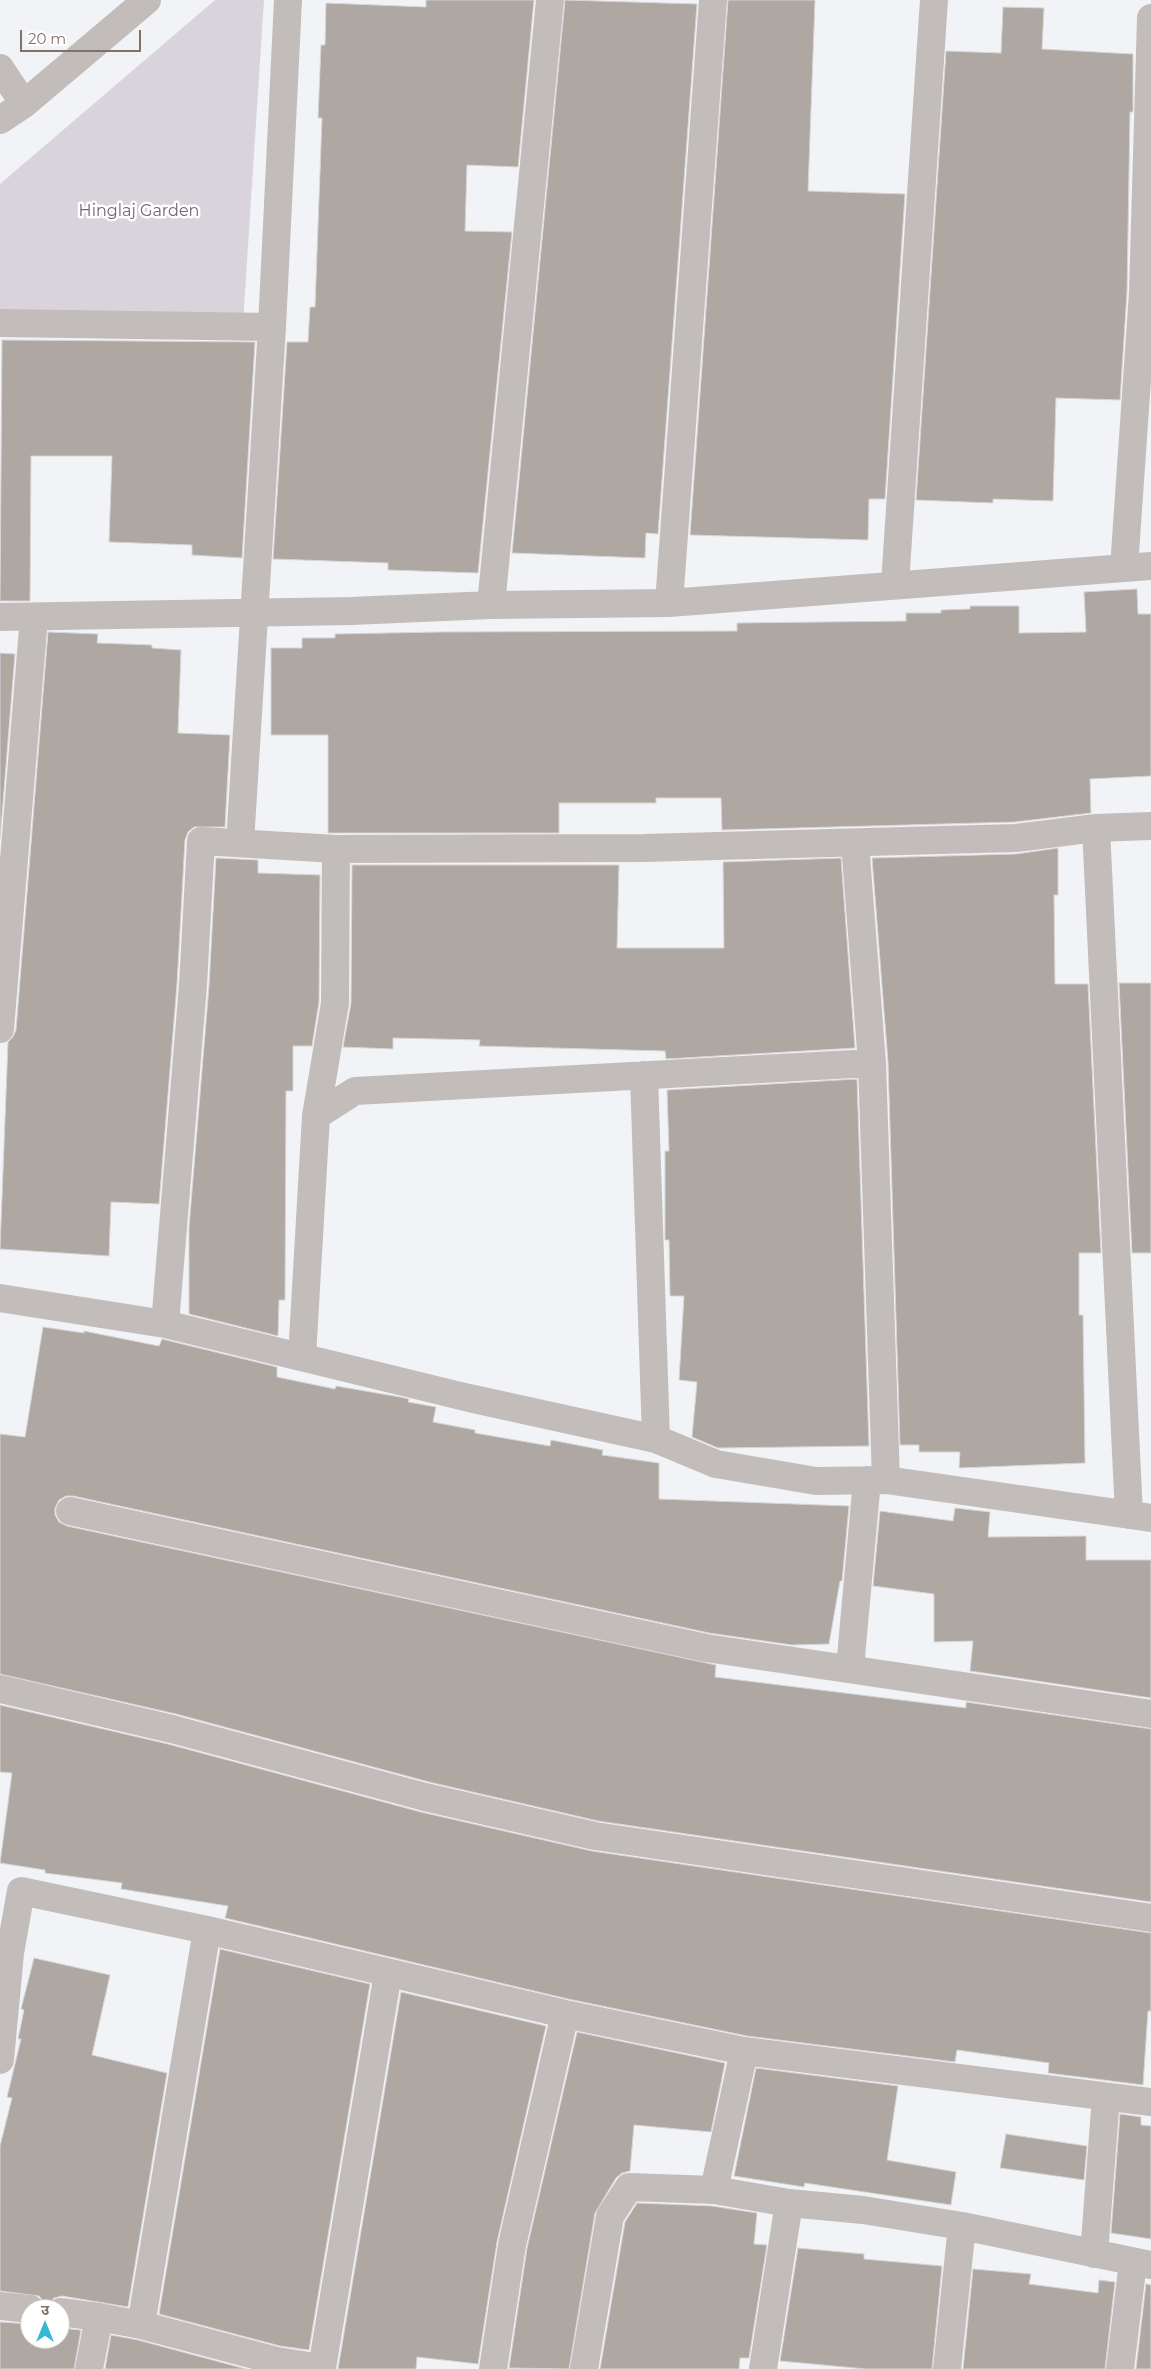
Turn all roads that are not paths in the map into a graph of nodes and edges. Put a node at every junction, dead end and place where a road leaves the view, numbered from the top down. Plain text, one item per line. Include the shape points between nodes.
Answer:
1 (147, 0) edge
2 (288, 0) edge
3 (550, 0) edge
4 (713, 0) edge
5 (934, 0) edge
6 (1151, 18) edge
7 (0, 68) edge
8 (24, 104) junction
9 (0, 120) edge
10 (1148, 254) edge
11 (0, 323) edge
12 (272, 327) junction
13 (1151, 566) edge
14 (1124, 568) junction
15 (895, 584) junction
16 (668, 603) junction
17 (491, 605) junction
18 (255, 613) junction
19 (0, 617) edge
20 (34, 617) junction
21 (1151, 826) edge
22 (1096, 828) junction
23 (240, 843) junction
24 (854, 843) junction
25 (336, 849) junction
26 (0, 1029) edge
27 (872, 1063) junction
28 (644, 1075) junction
29 (316, 1116) junction
30 (0, 1298) edge
31 (164, 1324) junction
32 (302, 1357) junction
33 (656, 1439) junction
34 (876, 1480) junction
35 (70, 1511) dead end
36 (1140, 1517) edge
37 (850, 1668) junction
38 (0, 1689) edge
39 (1151, 1714) edge
40 (1151, 1918) edge
41 (207, 1930) junction
42 (5, 1952) edge
43 (388, 1973) junction
44 (565, 2014) junction
45 (744, 2051) junction
46 (0, 2060) edge
47 (1106, 2097) junction
48 (1151, 2102) edge
49 (714, 2190) junction
50 (789, 2203) junction
51 (962, 2226) junction
52 (1094, 2254) junction
53 (1142, 2264) edge
54 (0, 2306) edge
55 (20, 2308) edge
56 (70, 2313) edge
57 (99, 2317) junction
58 (141, 2325) junction
59 (276, 2365) edge
60 (90, 2369) edge
61 (493, 2369) edge
62 (584, 2369) edge
63 (763, 2369) edge
64 (947, 2369) edge
65 (1120, 2369) edge

1 - 8 street
2 - 12 street
3 - 17 street
4 - 16 street
5 - 15 street
6 - 10 street
7 - 8 street
8 - 9 street
10 - 14 street
11 - 12 street
12 - 18 street
13 - 14 street
14 - 15 street
15 - 16 street
16 - 17 street
17 - 18 street
18 - 20 street
18 - 23 street
19 - 20 street
20 - 26 street
21 - 22 street
22 - 24 street via 1016,838
22 - 36 street
23 - 25 street
23 - 31 street via 201,841 193,985
24 - 25 street via 644,848
24 - 27 street
25 - 29 street via 335,1003
27 - 28 street
27 - 34 street
28 - 29 street via 356,1091
28 - 33 street
29 - 32 street
30 - 31 street
31 - 32 street
32 - 33 street
33 - 34 street via 716,1464 816,1481
34 - 36 street
34 - 37 street
35 - 37 street via 706,1648
37 - 39 street
38 - 40 street via 172,1729 425,1797 595,1836
41 - 42 street via 21,1892
41 - 43 street
41 - 58 street
42 - 46 street
43 - 44 street
43 - 59 street via 322,2368
44 - 45 street
44 - 61 street via 512,2245
45 - 47 street
45 - 49 street
47 - 48 street
47 - 52 street
49 - 50 street
49 - 62 street via 629,2187 610,2216
50 - 51 street via 863,2210
50 - 63 street
51 - 52 street
51 - 64 street
52 - 53 street
53 - 65 street
54 - 55 street
56 - 57 street
57 - 58 street
57 - 60 street
58 - 59 street

